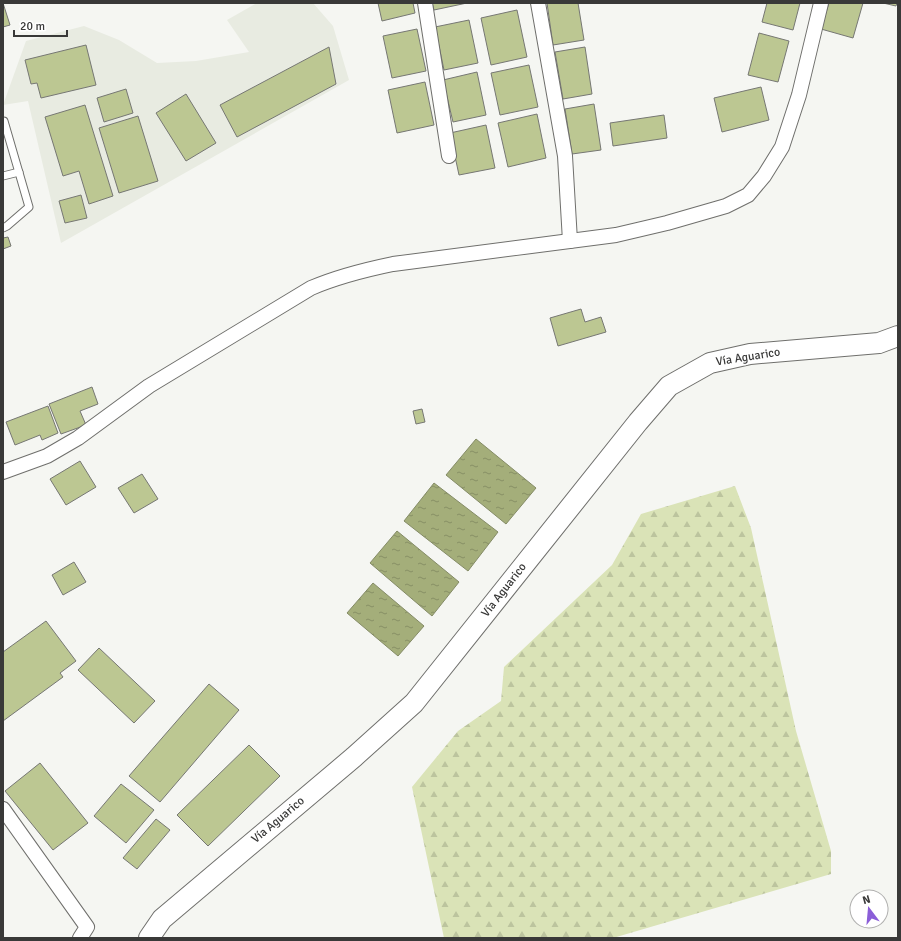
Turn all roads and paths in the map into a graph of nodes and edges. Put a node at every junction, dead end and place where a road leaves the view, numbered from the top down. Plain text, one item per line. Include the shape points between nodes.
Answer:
1 (425, 3) edge
2 (538, 3) edge
3 (821, 3) edge
4 (3, 121) edge
5 (449, 156) dead end
6 (19, 172) junction
7 (3, 176) edge
8 (3, 228) edge
9 (570, 241) junction
10 (898, 336) edge
11 (3, 472) edge
12 (3, 809) edge
13 (80, 938) edge
14 (148, 938) edge

1 - 5 street
2 - 9 street via 564,156
3 - 9 street via 799,95 782,147 764,176 748,195 726,206 667,223 616,235
4 - 6 lane
6 - 7 lane
6 - 8 lane via 29,207
9 - 11 street via 393,264 334,278 312,288 149,386 78,438 47,456
10 - 14 street, Vía Aguarico via 879,343 750,354 710,363 669,386 414,703 354,757 162,918
12 - 13 street via 87,927

